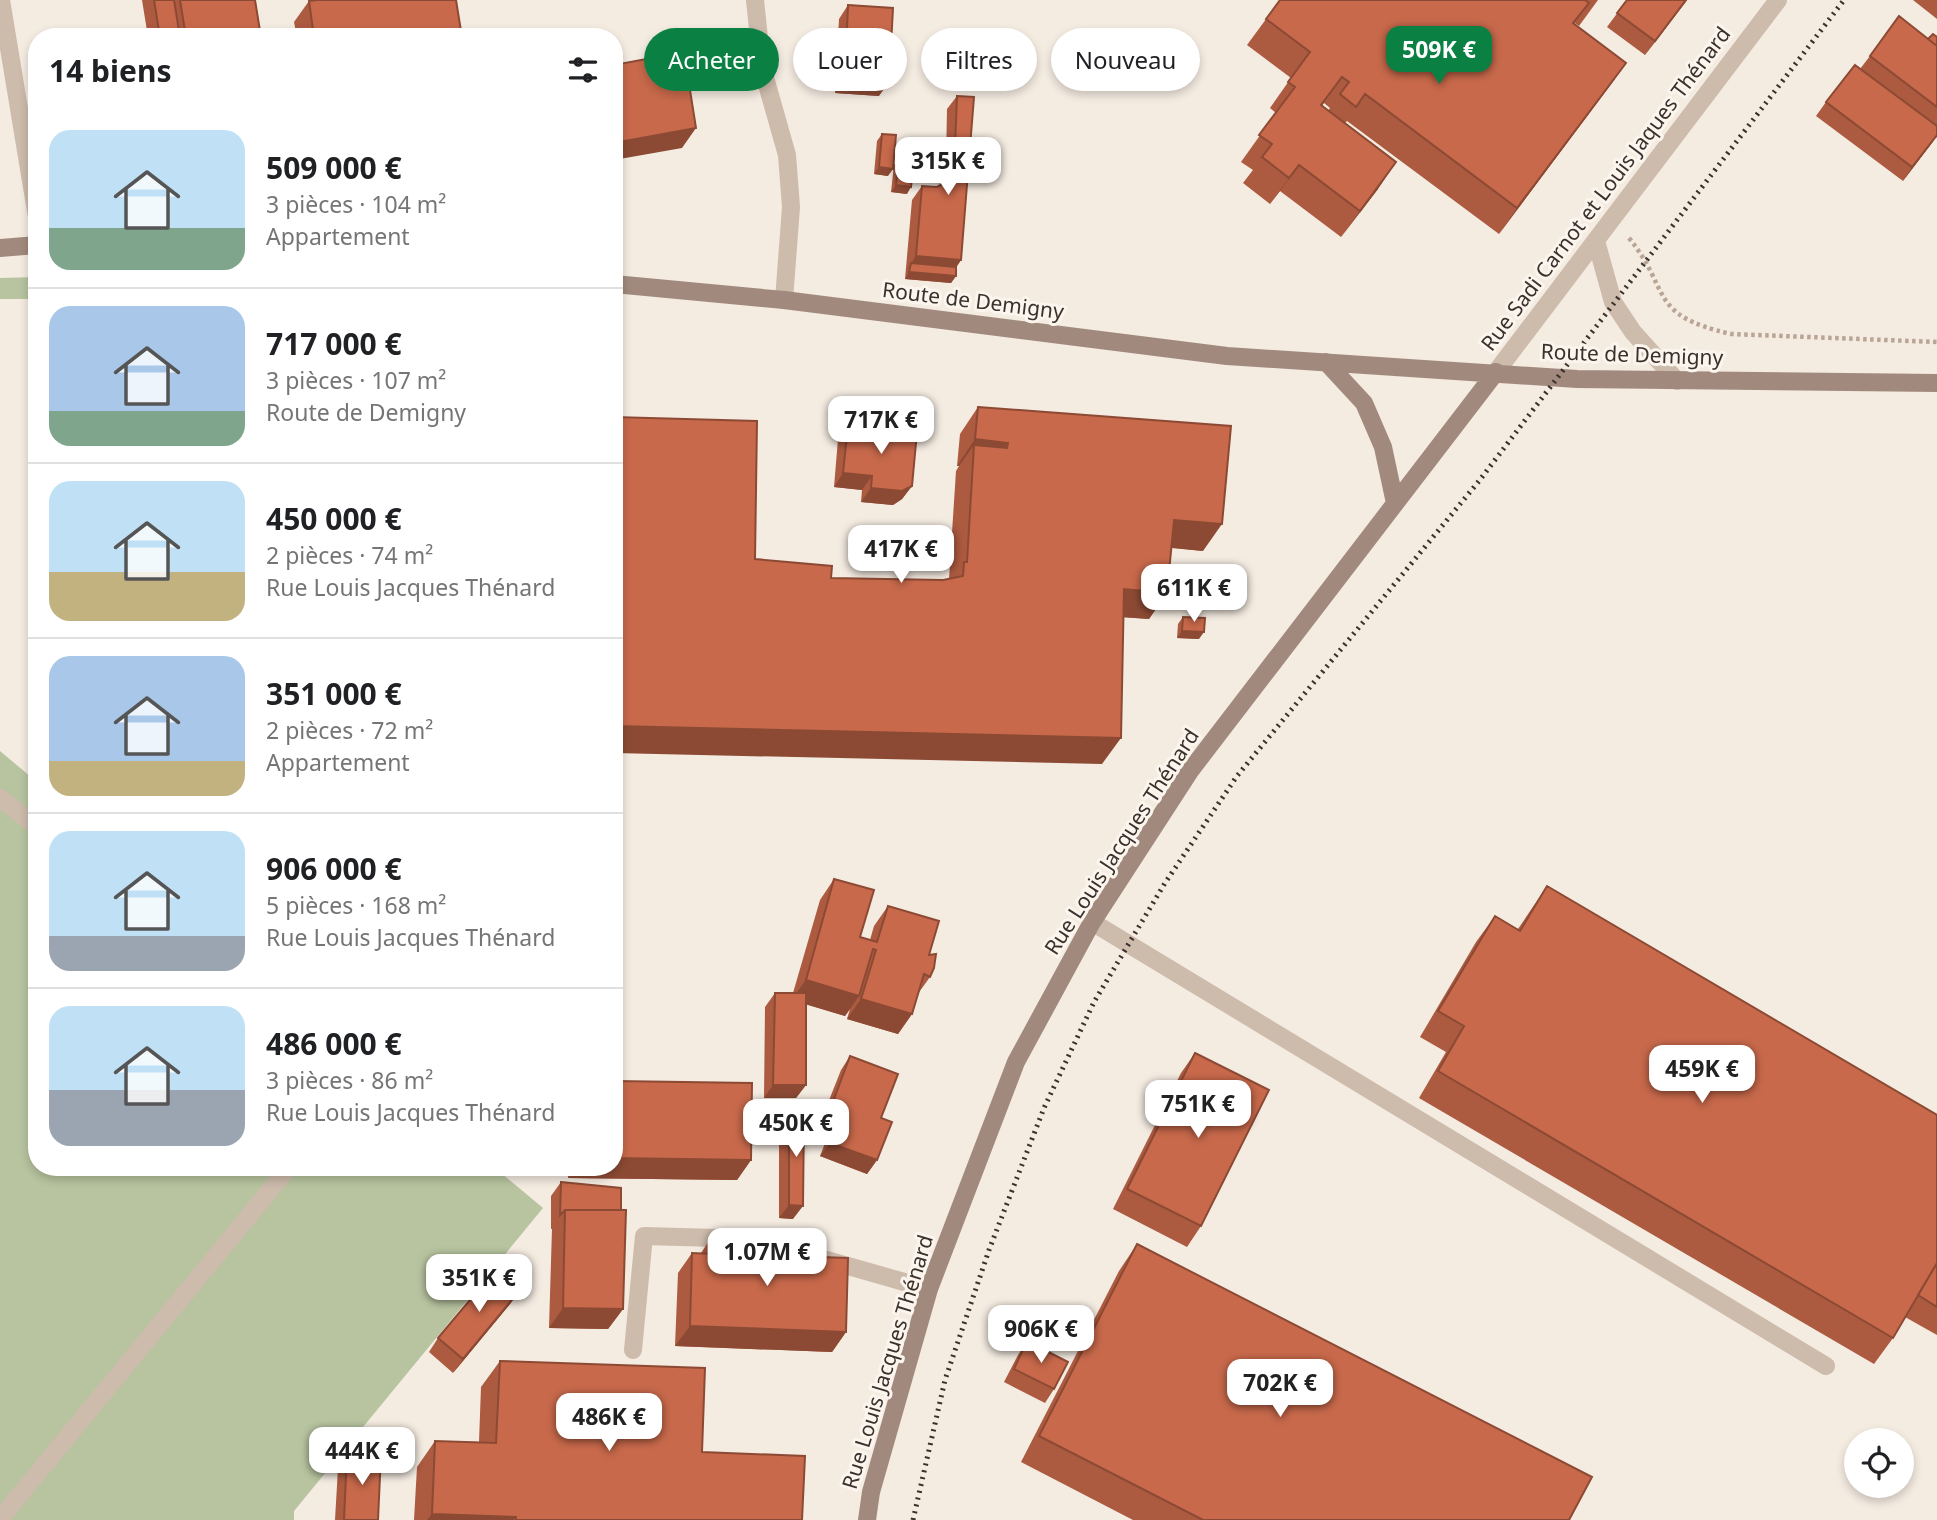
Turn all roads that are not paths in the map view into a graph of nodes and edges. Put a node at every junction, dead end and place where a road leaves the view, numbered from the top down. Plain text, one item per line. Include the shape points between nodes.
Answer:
1 (1, 0) edge
2 (755, 0) edge
3 (1778, 0) edge
4 (28, 162) edge
5 (1595, 241) junction
6 (28, 246) edge
7 (0, 248) edge
8 (623, 285) edge
9 (785, 300) junction
10 (1326, 362) junction
11 (1496, 372) junction
12 (1677, 381) junction
13 (1937, 383) edge
14 (1395, 503) junction
15 (0, 798) edge
16 (28, 820) edge
17 (1092, 922) junction
18 (282, 1176) edge
19 (929, 1289) junction
20 (633, 1350) dead end
21 (1826, 1366) dead end
22 (0, 1519) edge
23 (867, 1520) edge

1 - 4 street
2 - 9 street via 762,67 787,155 791,207
3 - 5 street, Rue Sadi Carnot et Louis Jaques Thénard
5 - 11 street, Rue Sadi Carnot et Louis Jaques Thénard
5 - 12 street via 1613,302
6 - 7 main road
8 - 9 main road, Route de Demigny
9 - 10 main road, Route de Demigny via 1227,356
10 - 11 main road, Route de Demigny
10 - 14 main road via 1364,403 1384,447
11 - 12 main road, Route de Demigny
11 - 14 main road, Rue Louis Jacques Thénard
12 - 13 main road, Route de Demigny
14 - 17 main road, Rue Louis Jacques Thénard via 1190,771
15 - 16 street
17 - 19 main road, Rue Louis Jacques Thénard via 1016,1062
17 - 21 street
18 - 22 street
19 - 20 street via 753,1239 644,1236
19 - 23 main road, Rue Louis Jacques Thénard

